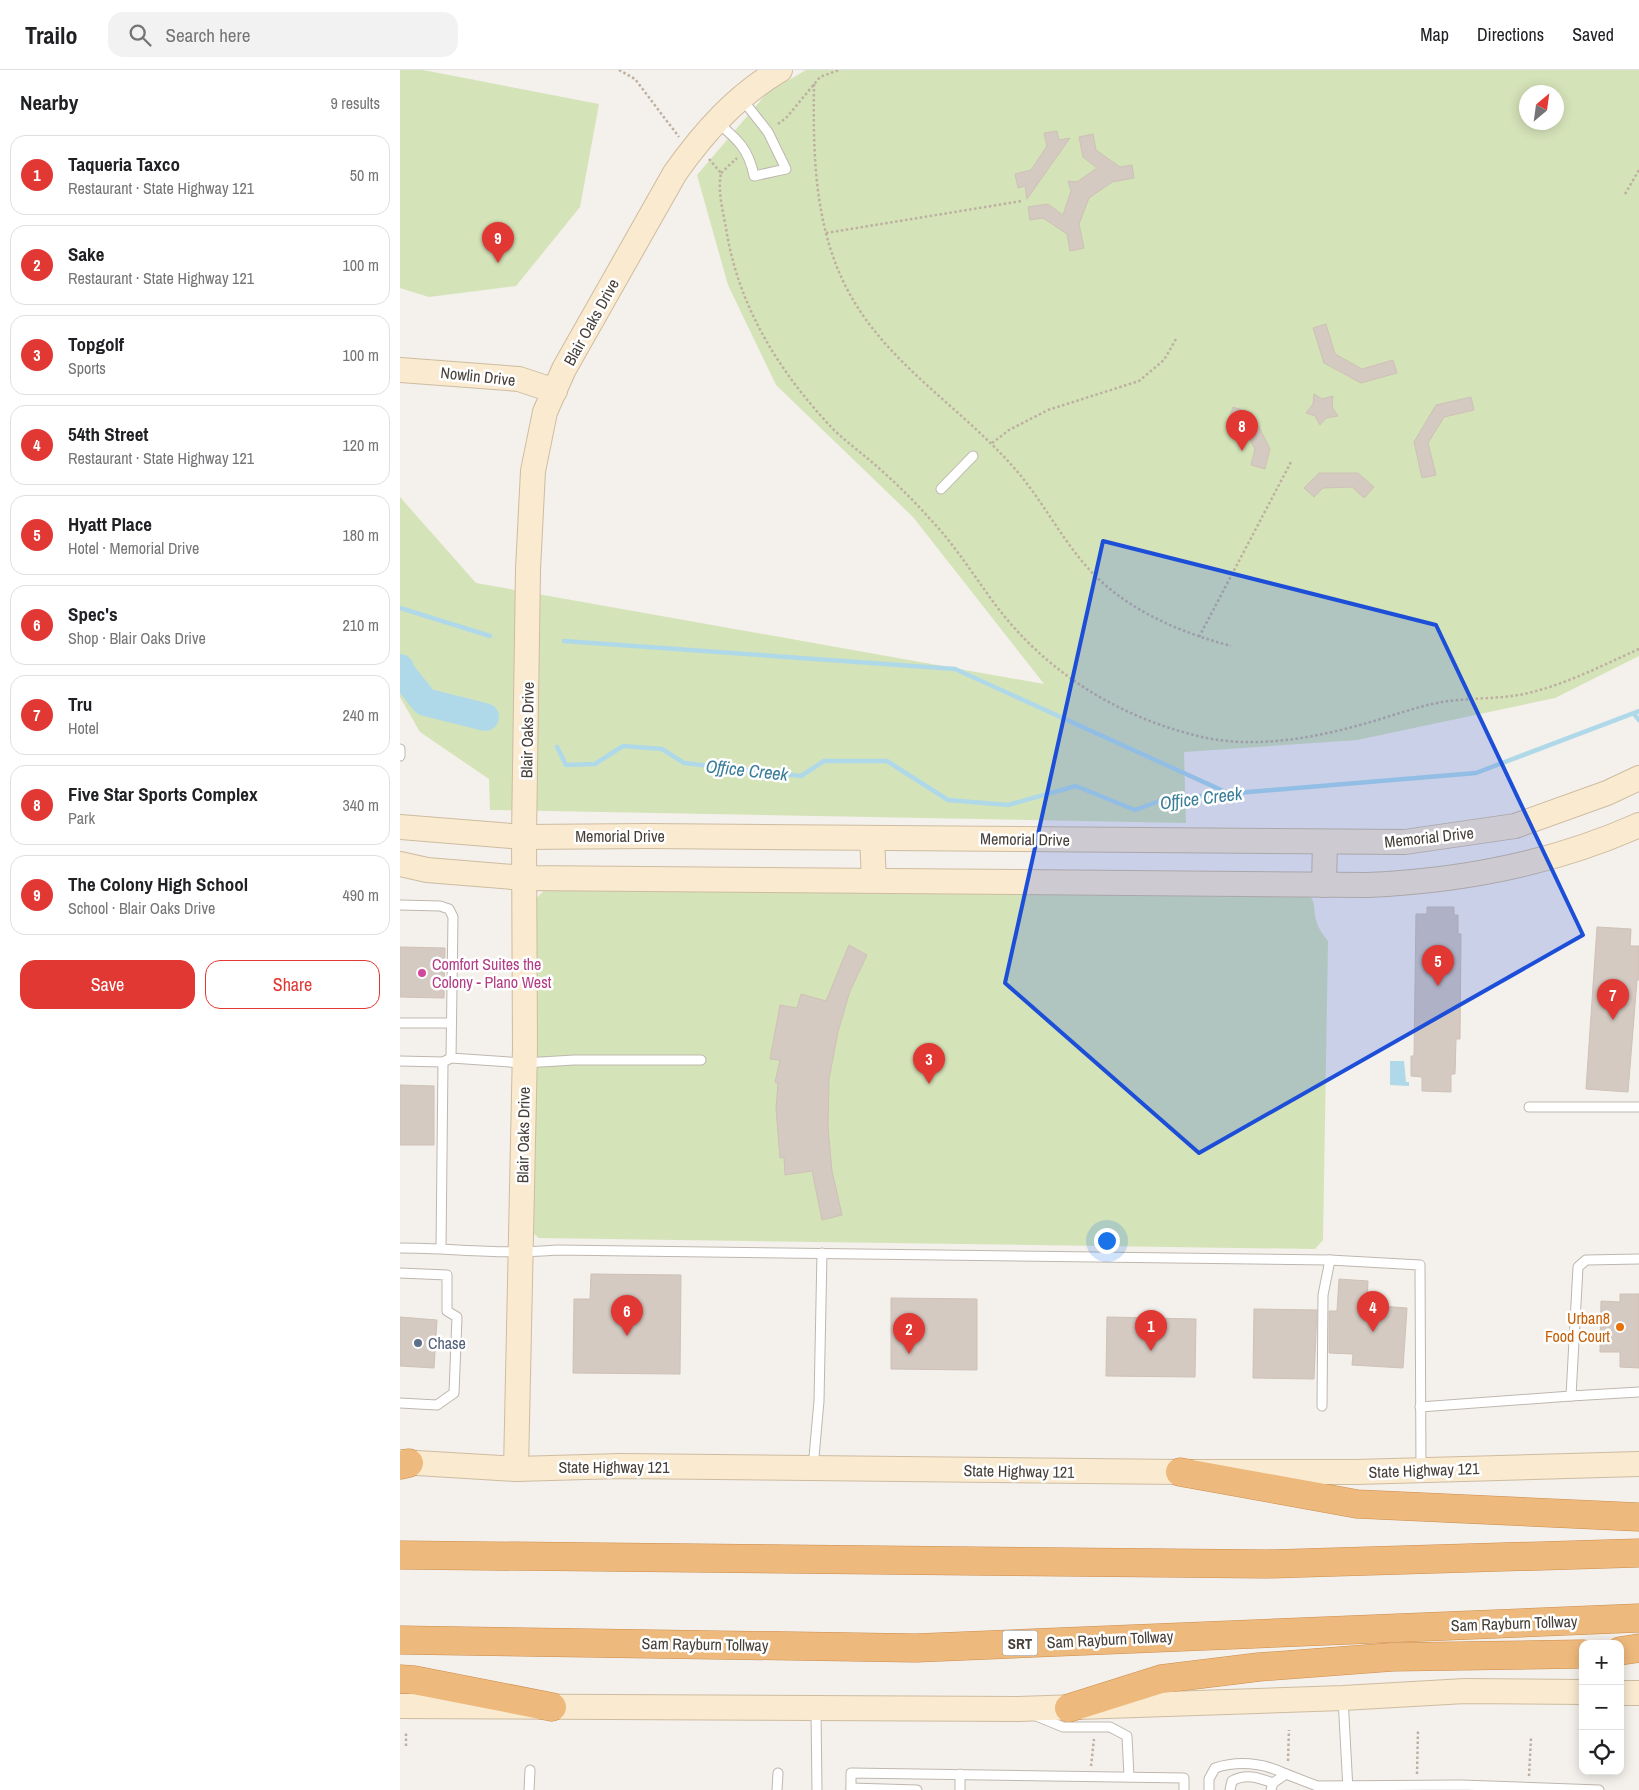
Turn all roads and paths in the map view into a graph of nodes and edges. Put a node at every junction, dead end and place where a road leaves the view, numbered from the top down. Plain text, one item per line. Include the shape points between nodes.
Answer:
1 (619, 70) edge
2 (780, 70) edge
3 (839, 70) edge
4 (814, 84) junction
5 (741, 97) junction
6 (716, 122) junction
7 (768, 132) junction
8 (680, 138) dead end
9 (746, 151) junction
10 (709, 159) dead end
11 (1639, 170) edge
12 (721, 173) junction
13 (1625, 194) dead end
14 (1022, 201) dead end
15 (826, 233) junction
16 (1176, 339) dead end
17 (400, 370) edge
18 (555, 391) junction
19 (992, 444) junction
20 (973, 456) dead end
21 (1291, 462) dead end
22 (942, 488) dead end
23 (1199, 637) junction
24 (1231, 646) dead end
25 (1639, 649) edge
26 (400, 749) edge
27 (400, 756) edge
28 (1639, 778) edge
29 (1639, 825) edge
30 (400, 827) edge
31 (524, 837) junction
32 (872, 838) junction
33 (1324, 842) junction
34 (400, 864) edge
35 (525, 878) junction
36 (874, 880) junction
37 (1324, 885) junction
38 (400, 905) edge
39 (400, 1023) edge
40 (451, 1023) junction
41 (447, 1060) junction
42 (701, 1060) dead end
43 (400, 1061) edge
44 (524, 1063) junction
45 (1639, 1106) edge
46 (1528, 1107) dead end
47 (400, 1248) edge
48 (441, 1248) junction
49 (822, 1253) junction
50 (522, 1254) junction
51 (1639, 1259) edge
52 (1330, 1260) junction
53 (400, 1274) edge
54 (1639, 1392) edge
55 (1571, 1396) junction
56 (400, 1403) edge
57 (1322, 1406) dead end
58 (1420, 1407) junction
59 (403, 1463) edge
60 (1639, 1464) edge
61 (813, 1468) junction
62 (516, 1469) junction
63 (1422, 1470) junction
64 (1180, 1472) junction
65 (1639, 1517) edge
66 (1639, 1554) edge
67 (400, 1555) edge
68 (1639, 1618) edge
69 (400, 1640) edge
70 (1639, 1648) edge
71 (1624, 1650) edge
72 (1579, 1654) edge
73 (400, 1679) edge
74 (1579, 1692) edge
75 (1624, 1693) edge
76 (1639, 1693) edge
77 (1343, 1698) junction
78 (400, 1706) edge
79 (552, 1707) junction
80 (1070, 1708) junction
81 (816, 1709) junction
82 (1018, 1709) junction
83 (1289, 1730) dead end
84 (1418, 1730) dead end
85 (406, 1731) dead end
86 (1094, 1738) dead end
87 (1530, 1738) dead end
88 (406, 1746) dead end
89 (1288, 1762) dead end
90 (1091, 1768) dead end
91 (530, 1770) dead end
92 (778, 1773) dead end
93 (960, 1774) junction
94 (1286, 1774) junction
95 (1129, 1777) junction
96 (1417, 1786) junction
97 (1272, 1787) edge
98 (1529, 1787) junction
99 (1317, 1788) edge
100 (1348, 1788) edge
101 (1379, 1788) edge
102 (1461, 1788) edge
103 (851, 1789) edge
104 (529, 1790) edge
105 (777, 1790) edge
106 (817, 1790) edge
107 (917, 1790) edge
108 (960, 1790) edge
109 (1184, 1790) edge
110 (1209, 1790) edge
111 (1230, 1790) edge
112 (1599, 1790) edge

1 - 8 path via 635,79
2 - 5 street, Blair Oaks Drive
3 - 4 path via 820,77
4 - 7 path via 787,117
4 - 15 path via 815,169
5 - 6 street, Blair Oaks Drive
5 - 7 lane
6 - 9 lane
6 - 18 street, Blair Oaks Drive via 675,173
7 - 9 lane via 786,169 754,176 751,158
9 - 12 path
10 - 12 path
11 - 13 path
12 - 25 path via 720,187 732,264 763,337 791,382 837,433 895,482 933,522 1024,639 1075,682 1101,699 1153,723 1203,737 1265,742 1367,724 1435,703 1541,690 1568,682
14 - 15 path
15 - 19 path via 846,287 880,341
16 - 19 path via 1164,360 1140,381 1048,410 1010,430
17 - 18 street, Nowlin Drive via 519,379
18 - 31 street, Blair Oaks Drive via 546,412 533,470
19 - 23 path via 1022,477 1086,566 1108,588 1168,626
20 - 22 lane
21 - 23 path
23 - 24 path
26 - 27 lane
28 - 33 street, Memorial Drive via 1515,826 1405,842
29 - 37 street via 1565,853 1475,875 1424,882
30 - 31 street, Memorial Drive
31 - 32 street, Memorial Drive
31 - 35 street, Blair Oaks Drive
32 - 33 street, Memorial Drive
32 - 36 street
33 - 37 street
34 - 35 street via 427,870
35 - 36 street
35 - 44 street, Blair Oaks Drive
36 - 37 street
38 - 40 lane via 440,906 449,909 453,918
39 - 40 lane
40 - 41 lane
41 - 43 lane
41 - 44 lane
41 - 48 lane
42 - 44 lane
44 - 50 street, Blair Oaks Drive
45 - 46 lane
47 - 48 lane
48 - 50 lane
49 - 50 lane via 557,1250
49 - 52 lane
49 - 61 lane via 819,1401
50 - 62 street, Blair Oaks Drive
51 - 55 lane via 1586,1260 1578,1267
52 - 57 lane via 1323,1295
52 - 58 lane via 1420,1265
53 - 56 lane via 447,1275 447,1311 457,1318 454,1393 437,1405
54 - 55 lane
55 - 58 lane
58 - 63 lane
59 - 62 street, State Highway 121
60 - 63 street, State Highway 121
61 - 62 street, State Highway 121 via 621,1466
61 - 64 street, State Highway 121
63 - 64 street, State Highway 121
64 - 65 highway via 1357,1504
66 - 67 highway via 1267,1564
68 - 69 highway, Sam Rayburn Tollway / SRT via 916,1648
70 - 71 highway
72 - 80 highway via 1392,1657 1259,1666 1161,1679
73 - 79 highway
74 - 77 street via 1465,1691
75 - 76 street
77 - 80 street
77 - 100 lane
78 - 79 street
79 - 81 street
80 - 82 street
81 - 82 street
81 - 106 lane
82 - 95 lane via 1063,1727 1110,1727 1128,1736
83 - 89 path
84 - 96 path
85 - 88 path
86 - 90 path
87 - 98 path
91 - 104 lane
92 - 105 lane
93 - 95 lane
93 - 103 lane via 851,1773
93 - 108 lane
94 - 97 lane
94 - 99 lane
94 - 110 lane via 1267,1765 1228,1764 1215,1768
95 - 109 lane via 1184,1778
96 - 101 lane
96 - 102 lane
97 - 111 lane via 1259,1778 1240,1776 1232,1781
98 - 102 lane
98 - 112 lane
99 - 100 lane
100 - 101 lane
103 - 107 lane

